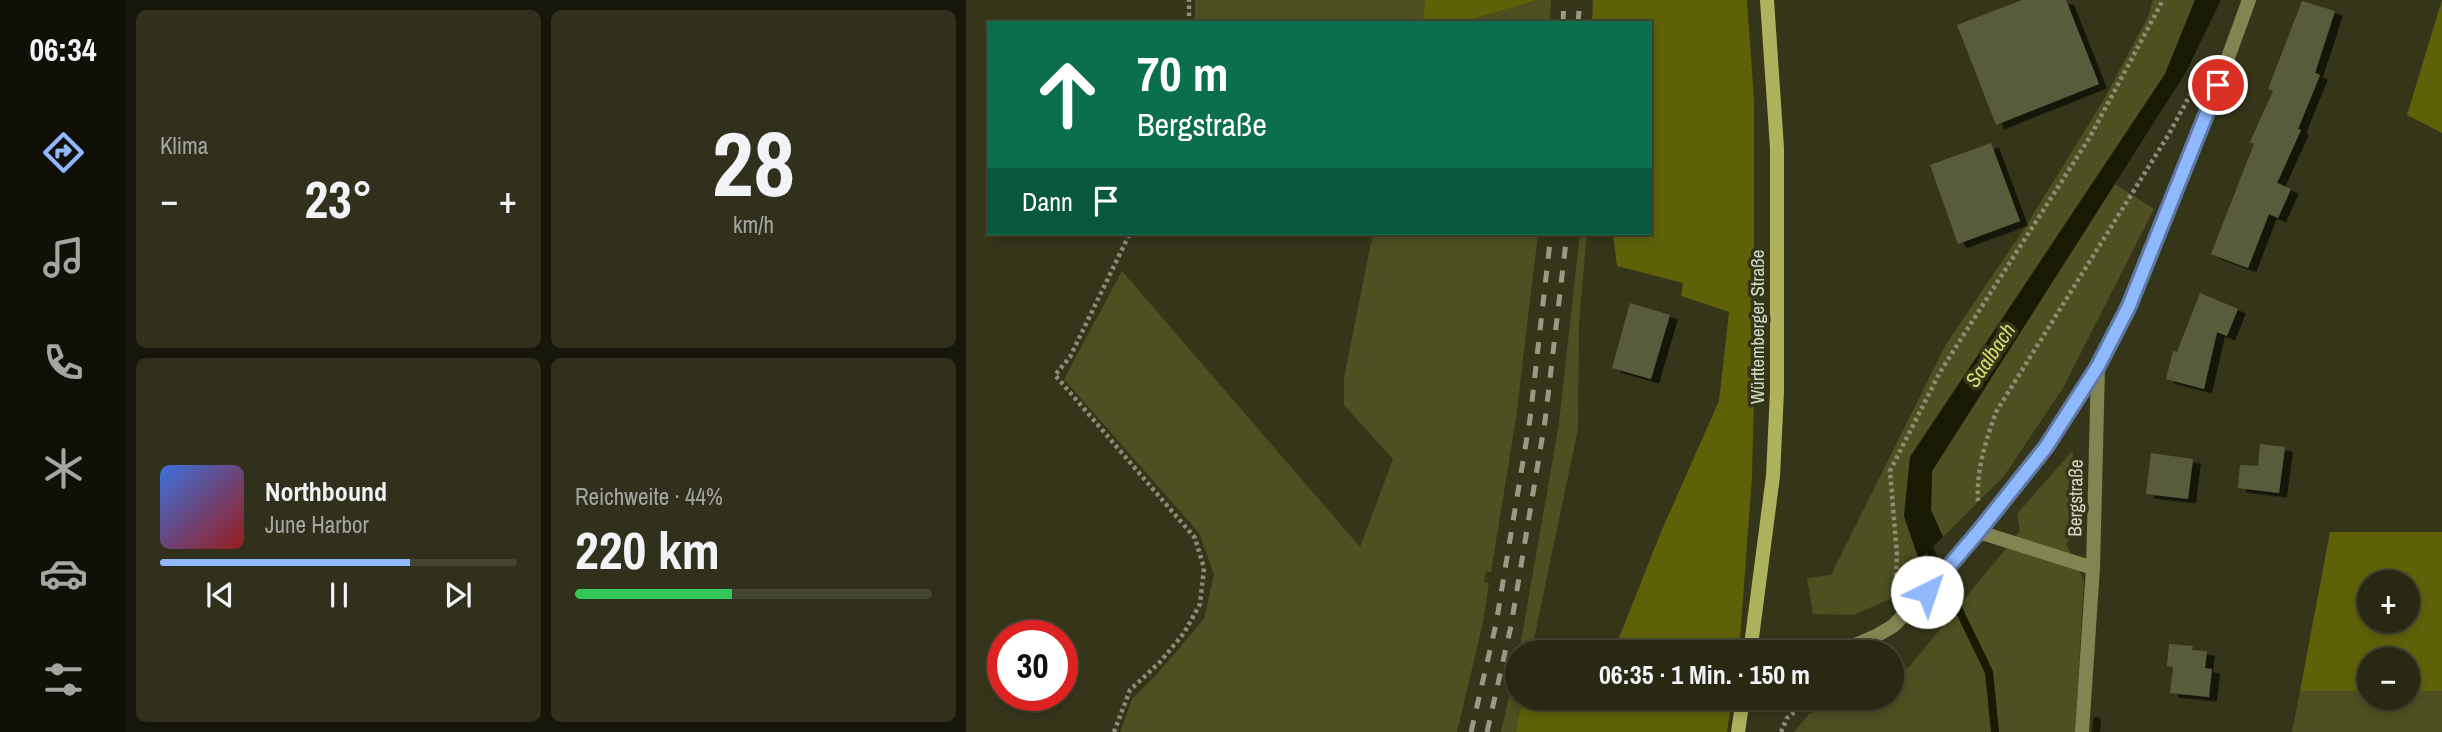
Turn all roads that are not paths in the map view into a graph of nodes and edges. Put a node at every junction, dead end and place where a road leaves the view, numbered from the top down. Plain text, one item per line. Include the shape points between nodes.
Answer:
1 (1767, 0) edge
2 (2249, 0) edge
3 (2098, 366) junction
4 (1979, 531) junction
5 (2093, 568) junction
6 (1752, 640) edge
7 (1866, 640) edge
8 (1741, 710) edge
9 (1738, 732) edge
10 (2082, 732) edge

1 - 6 main road, Württemberger Straße via 1777,148 1777,391 1773,476
2 - 3 street, Bergstraße via 2134,294
3 - 4 street via 2046,447
3 - 5 street, Bergstraße
4 - 5 street
4 - 7 street via 1893,626
5 - 10 street, Bergstraße
8 - 9 main road

